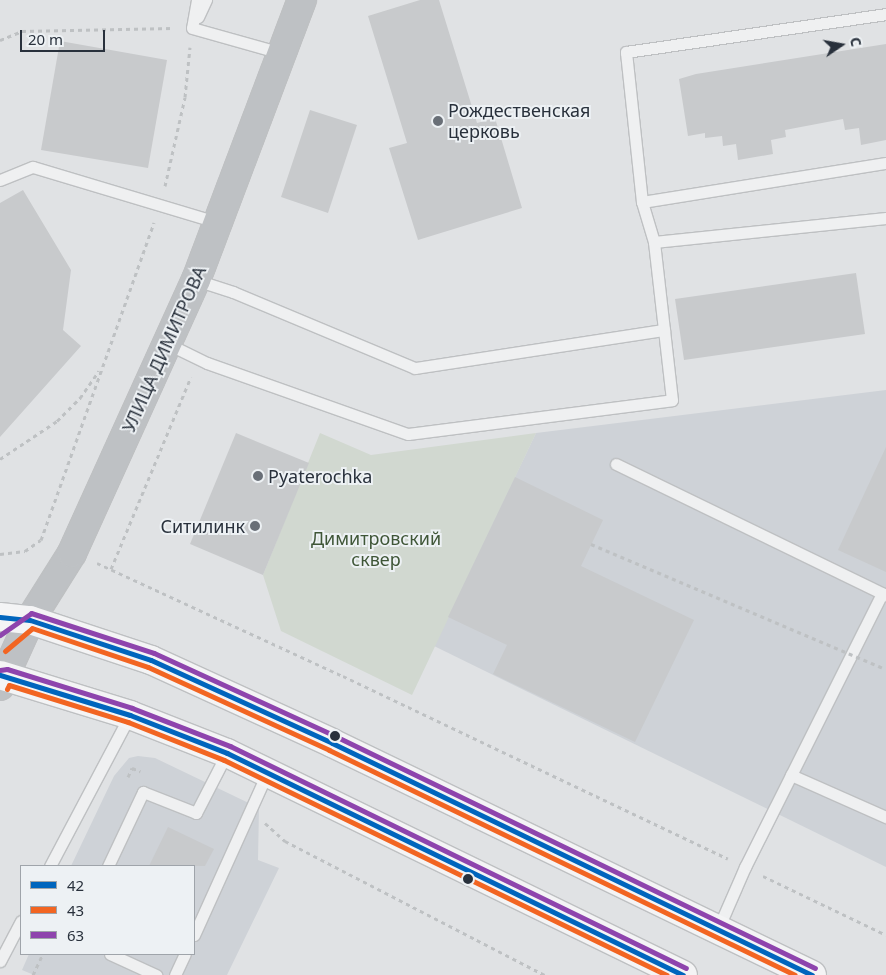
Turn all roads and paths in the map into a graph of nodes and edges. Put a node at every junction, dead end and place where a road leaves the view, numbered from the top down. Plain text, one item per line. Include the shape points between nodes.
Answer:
1 (197, 0) edge
2 (206, 0) edge
3 (302, 0) edge
4 (886, 14) edge
5 (192, 28) junction
6 (0, 40) edge
7 (281, 53) junction
8 (886, 162) edge
9 (0, 180) edge
10 (642, 202) junction
11 (160, 205) junction
12 (886, 218) edge
13 (220, 223) junction
14 (654, 242) junction
15 (196, 280) junction
16 (664, 330) junction
17 (168, 344) junction
18 (102, 367) junction
19 (0, 460) edge
20 (616, 464) dead end
21 (591, 544) dead end
22 (0, 554) edge
23 (90, 560) dead end
24 (884, 594) edge
25 (0, 616) edge
26 (30, 620) junction
27 (0, 645) edge
28 (886, 669) edge
29 (2, 679) edge
30 (130, 715) junction
31 (227, 753) junction
32 (267, 773) junction
33 (149, 775) dead end
34 (791, 775) junction
35 (124, 786) dead end
36 (251, 810) junction
37 (886, 817) edge
38 (51, 865) edge
39 (108, 865) edge
40 (745, 867) junction
41 (20, 923) edge
42 (718, 929) junction
43 (195, 933) edge
44 (886, 935) edge
45 (43, 955) edge
46 (112, 955) edge
47 (185, 955) edge
48 (0, 961) edge
49 (33, 975) edge
50 (156, 975) edge
51 (176, 975) edge
52 (545, 975) edge
53 (683, 975) edge
54 (812, 975) edge

1 - 5 lane
2 - 5 lane
3 - 7 street, УЛИЦА ДИМИТРОВА
4 - 10 lane via 626,52
5 - 6 path via 22,31
5 - 7 lane
5 - 11 path via 185,97
7 - 13 street, УЛИЦА ДИМИТРОВА
8 - 10 lane
9 - 11 lane via 33,167
10 - 14 lane
11 - 13 lane
11 - 18 path
12 - 14 lane
13 - 15 street, УЛИЦА ДИМИТРОВА
14 - 16 lane
15 - 16 lane via 415,368
15 - 17 street, УЛИЦА ДИМИТРОВА
16 - 17 lane via 672,400 408,434 207,363
17 - 26 street, УЛИЦА ДИМИТРОВА via 72,553
18 - 19 path via 80,398 56,421 32,441
18 - 22 path via 41,540 25,552
20 - 24 lane
21 - 28 path, bridge
23 - 40 path
24 - 34 lane
25 - 26 main road
26 - 27 street
26 - 29 street, УЛИЦА ДИМИТРОВА
26 - 42 main road via 151,660 332,743
29 - 30 main road
30 - 31 main road
30 - 38 lane
31 - 32 main road
31 - 39 lane via 196,813 143,792
32 - 36 lane
32 - 53 main road
33 - 35 path via 132,768
34 - 37 lane
34 - 40 lane
36 - 43 lane
36 - 52 path via 284,841
40 - 42 lane
40 - 44 path
41 - 48 lane
42 - 54 main road
45 - 49 path
46 - 50 lane
47 - 51 lane

